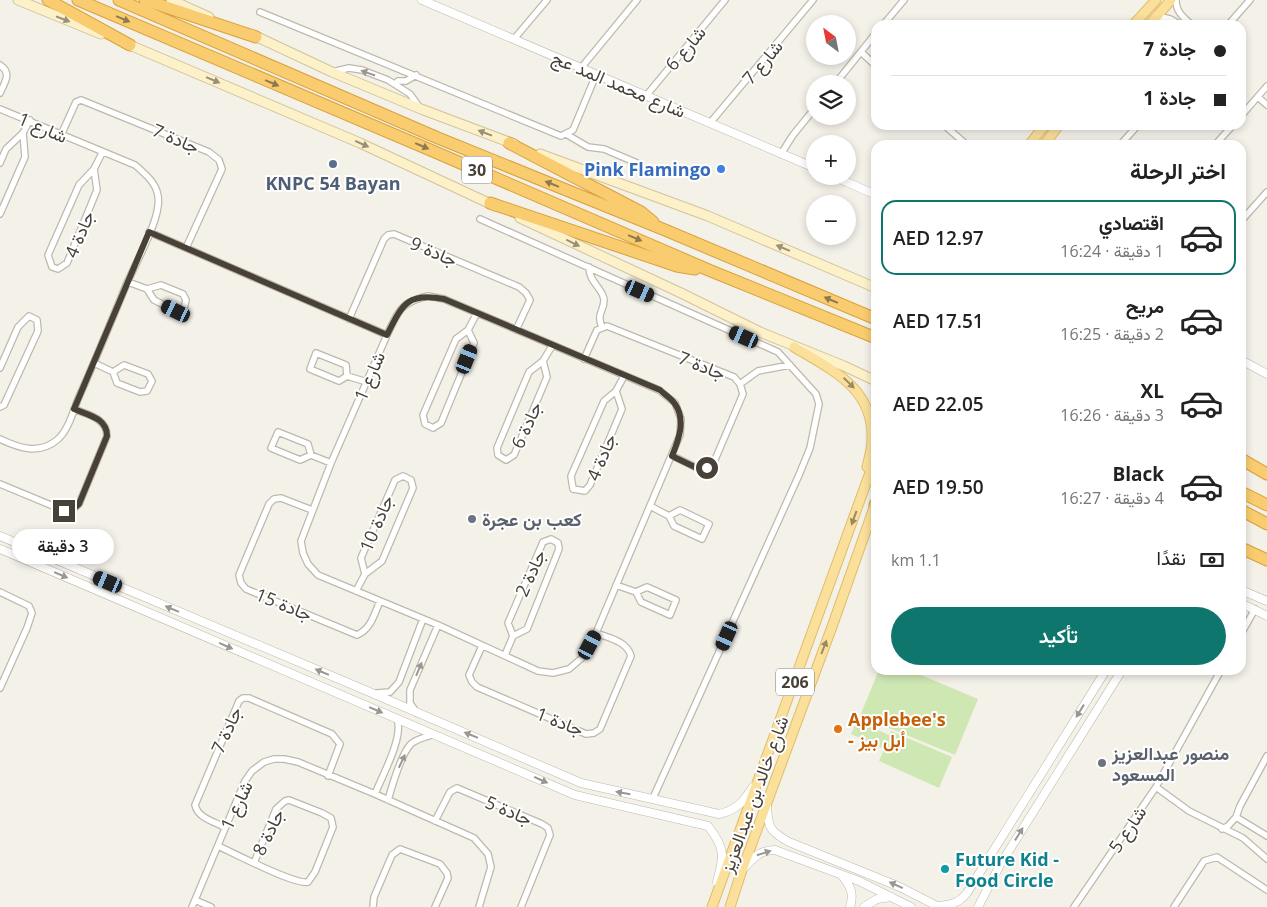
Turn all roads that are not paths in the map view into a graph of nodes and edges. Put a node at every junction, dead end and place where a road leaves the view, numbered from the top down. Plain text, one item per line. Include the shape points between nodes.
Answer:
1 (18, 0) edge
2 (48, 0) edge
3 (78, 0) edge
4 (119, 0) edge
5 (145, 0) edge
6 (171, 0) edge
7 (422, 0) edge
8 (547, 0) edge
9 (637, 0) edge
10 (725, 0) edge
11 (813, 0) edge
12 (1156, 0) edge
13 (1171, 0) edge
14 (1176, 0) edge
15 (1250, 0) edge
16 (902, 1) edge
17 (260, 12) dead end
18 (1157, 16) junction
19 (887, 20) edge
20 (1138, 20) edge
21 (1153, 20) edge
22 (1173, 20) edge
23 (1186, 20) edge
24 (1232, 20) edge
25 (256, 37) junction
26 (514, 39) junction
27 (871, 39) edge
28 (130, 44) junction
29 (861, 52) junction
30 (871, 61) edge
31 (0, 64) edge
32 (581, 68) junction
33 (332, 72) junction
34 (416, 75) junction
35 (596, 75) junction
36 (842, 75) edge
37 (395, 84) junction
38 (1267, 88) edge
39 (0, 93) edge
40 (646, 96) junction
41 (1258, 97) junction
42 (1267, 105) edge
43 (0, 109) edge
44 (421, 110) junction
45 (1246, 110) edge
46 (806, 119) edge
47 (30, 120) junction
48 (710, 123) junction
49 (950, 130) edge
50 (1041, 130) edge
51 (1134, 130) edge
52 (1228, 130) edge
53 (23, 133) junction
54 (566, 134) junction
55 (61, 135) junction
56 (962, 140) edge
57 (1033, 140) edge
58 (1124, 140) edge
59 (1220, 140) edge
60 (509, 143) junction
61 (102, 153) junction
62 (780, 154) junction
63 (637, 163) dead end
64 (0, 164) edge
65 (806, 164) edge
66 (94, 169) junction
67 (853, 185) edge
68 (1267, 192) edge
69 (871, 193) edge
70 (490, 203) junction
71 (0, 214) edge
72 (1246, 215) edge
73 (480, 219) dead end
74 (665, 230) junction
75 (149, 232) junction
76 (186, 248) junction
77 (589, 268) junction
78 (711, 271) junction
79 (128, 282) junction
80 (871, 286) edge
81 (147, 289) junction
82 (477, 313) junction
83 (871, 317) edge
84 (349, 319) junction
85 (602, 327) junction
86 (468, 330) junction
87 (516, 330) junction
88 (387, 335) junction
89 (871, 336) edge
90 (552, 346) junction
91 (794, 347) junction
92 (584, 359) junction
93 (543, 361) junction
94 (94, 363) junction
95 (1246, 363) edge
96 (790, 365) junction
97 (0, 368) edge
98 (113, 372) junction
99 (1267, 374) edge
100 (348, 376) junction
101 (624, 376) junction
102 (871, 379) edge
103 (367, 382) junction
104 (740, 384) junction
105 (616, 391) junction
106 (0, 407) edge
107 (74, 409) junction
108 (871, 433) edge
109 (0, 439) edge
110 (871, 448) edge
111 (311, 455) junction
112 (672, 456) junction
113 (1246, 462) edge
114 (331, 463) junction
115 (871, 471) edge
116 (1267, 474) edge
117 (0, 484) edge
118 (1246, 494) edge
119 (862, 497) junction
120 (1267, 505) edge
121 (650, 506) junction
122 (312, 510) junction
123 (1246, 513) edge
124 (669, 516) junction
125 (871, 517) edge
126 (1267, 524) edge
127 (0, 536) edge
128 (0, 549) edge
129 (1246, 550) edge
130 (1267, 560) edge
131 (365, 574) junction
132 (616, 585) junction
133 (356, 591) junction
134 (0, 592) edge
135 (636, 592) junction
136 (1246, 592) edge
137 (380, 601) junction
138 (1267, 601) edge
139 (1246, 605) edge
140 (1255, 609) junction
141 (1267, 616) edge
142 (422, 620) junction
143 (818, 620) junction
144 (833, 624) junction
145 (438, 625) junction
146 (1246, 625) edge
147 (596, 633) junction
148 (513, 636) junction
149 (482, 646) junction
150 (274, 652) junction
151 (505, 655) junction
152 (294, 660) junction
153 (271, 665) junction
154 (289, 673) junction
155 (1103, 675) edge
156 (1118, 675) edge
157 (1218, 675) edge
158 (1099, 681) junction
159 (0, 688) edge
160 (1109, 688) junction
161 (372, 693) junction
162 (1092, 693) junction
163 (1103, 699) junction
164 (416, 713) junction
165 (396, 719) junction
166 (432, 735) junction
167 (497, 746) junction
168 (1267, 756) edge
169 (522, 757) junction
170 (491, 758) junction
171 (516, 769) junction
172 (328, 776) junction
173 (760, 778) junction
174 (1156, 787) junction
175 (375, 794) junction
176 (653, 798) junction
177 (388, 800) junction
178 (766, 802) junction
179 (705, 810) junction
180 (1236, 817) junction
181 (435, 821) junction
182 (699, 823) junction
183 (224, 827) junction
184 (1222, 829) junction
185 (1267, 836) edge
186 (798, 845) junction
187 (218, 846) junction
188 (793, 857) junction
189 (990, 859) junction
190 (1267, 859) edge
191 (254, 862) junction
192 (1000, 865) junction
193 (741, 873) junction
194 (841, 875) junction
195 (1267, 890) edge
196 (891, 897) junction
197 (195, 900) junction
198 (938, 906) edge
199 (192, 907) edge
200 (211, 907) edge
201 (373, 907) edge
202 (435, 907) edge
203 (479, 907) edge
204 (521, 907) edge
205 (712, 907) edge
206 (730, 907) edge
207 (850, 907) edge
208 (864, 907) edge
209 (911, 907) edge
210 (978, 907) edge
211 (1074, 907) edge
212 (1174, 907) edge

1 -> 28 main road
2 - 28 highway
3 -> 78 highway, 30
74 -> 4 highway, 30 via 438,138
5 - 25 highway
6 - 25 main road
7 - 26 street, شارع محمد المد عج
8 - 26 street
9 - 32 street
10 - 40 street, شارع 6
11 - 48 street, شارع 7
12 - 20 main road
13 - 18 main road
14 - 23 street via 1179,14
15 - 24 street
16 - 19 street
17 - 34 street
18 - 21 main road
18 - 22 street
25 - 33 main road
26 - 32 street, شارع محمد المد عج
27 - 29 street
28 -> 70 main road
29 - 30 street
29 - 36 street
31 - 39 street via 8,77
32 - 35 street, شارع محمد المد عج
37 -> 33 street via 362,70 350,68
33 - 44 main road
34 - 37 street
34 - 54 street via 561,136
35 - 40 street, شارع محمد المد عج
35 - 54 street via 573,130
37 - 44 street via 410,94
38 - 41 street
40 - 48 street, شارع محمد المد عج
41 - 42 street
41 - 45 street
43 - 47 street, شارع 1
60 -> 44 main road
46 - 62 street
47 - 53 street
47 - 55 street, شارع 1
48 - 62 street, شارع محمد المد عج
49 - 56 street
50 - 57 main road
51 - 58 street
52 - 59 street
53 - 64 street via 6,150
53 - 71 street via 26,157
54 - 63 street via 588,147 604,149
55 - 61 street, شارع 1
55 - 76 street, جادة 7 via 76,102 81,100 209,152 219,160 222,169
60 - 74 highway via 641,212
80 -> 60 main road via 708,216
61 - 66 street, جادة 4
61 - 75 street, شارع 1 via 135,165 157,189 159,205
62 - 65 street, شارع محمد المد عج
66 - 66 street, جادة 4 via 79,185 48,255 52,267 58,269 68,263 97,190
67 - 69 street
68 - 72 street
70 - 78 highway via 677,266
70 -> 91 main road
73 - 77 street
83 -> 74 highway, 30
75 - 76 street
75 - 79 street, شارع 1
76 - 84 street
77 - 85 street via 589,275 604,299 599,320
77 - 96 street via 778,352
78 - 89 highway, 30
79 - 81 street
79 - 94 street, شارع 1
81 - 81 street via 161,285 183,294 186,300 184,308 176,311 154,300
82 - 86 street
82 - 87 street, شارع 1
82 - 88 street, شارع 1 via 444,299 416,298 401,307
84 - 87 street, جادة 9 via 384,239 394,234 519,287 530,300
84 - 88 street
85 - 92 street via 597,330
85 - 104 street, جادة 7 via 607,326 734,378
86 - 86 street via 456,340 423,415 425,424 432,428 441,423 474,343
87 - 90 street, شارع 1
88 - 103 street, شارع 1
90 - 92 street, شارع 1
90 - 93 street, جادة 6
91 - 102 main road
91 -> 108 main road via 843,378 857,391 869,414
92 - 101 street, شارع 1
93 - 93 street, جادة 6 via 529,372 497,448 498,456 506,460 514,455 547,378
94 - 98 street
94 - 107 street, شارع 1
95 - 99 street
96 - 104 street via 758,371
96 - 176 street via 816,394 819,404 810,448
97 - 106 street via 18,327 29,316 37,320 38,331
98 - 98 street via 124,365 148,374 152,381 148,390 140,392 117,383
100 - 100 street via 339,381 310,369 316,353 346,365
100 - 103 street
101 - 105 street, جادة 4
101 - 112 street, شارع 1 via 660,390 675,403 681,419 680,435
103 - 114 street, شارع 1
104 - 112 street, جادة 7 via 743,394 714,462 701,470
105 - 105 street, جادة 4 via 604,402 571,476 573,489 585,491 590,485 622,408
107 - 109 street, شارع 1 via 58,439 43,448 27,450
107 - 117 street via 103,422 107,428 107,436 79,504 64,511
110 -> 119 main road
111 - 111 street via 300,460 271,448 278,432 308,444
111 - 114 street
112 - 121 street, شارع 1
113 - 116 highway
114 - 122 street, شارع 1
115 - 119 main road, شارع خالد بن عبدالعزيز / 206
118 - 120 highway
119 -> 143 main road, شارع خالد بن عبدالعزيز / 206
121 - 124 street
121 - 132 street, شارع 1
122 - 133 street, شارع 1 via 301,541 308,564 318,575
122 - 137 street, جادة 15 via 281,498 269,504 239,576 241,583 246,589 357,634 369,627
123 - 126 highway
124 - 124 street via 674,526 702,539 709,524 680,510
125 - 144 main road, شارع خالد بن عبدالعزيز / 206
150 -> 127 street
128 -> 153 street
129 - 130 highway
131 - 131 street, جادة 10 via 382,561 413,488 410,480 403,476 394,480 361,558
131 - 133 street, جادة 10
132 - 135 street
132 - 147 street, شارع 1
133 - 137 street, شارع 1
134 - 159 street via 29,606 32,613
135 - 135 street via 641,602 670,615 676,600 647,587
136 - 138 street
137 - 142 street, شارع 1
139 - 140 street
140 - 141 street
140 - 146 street
142 - 145 street, شارع 1
142 - 161 street via 399,682 390,692
143 - 144 main road via 829,616
143 - 173 main road, شارع خالد بن عبدالعزيز / 206
178 -> 144 main road, شارع خالد بن عبدالعزيز / 206
145 - 149 street, شارع 1
164 -> 145 street via 410,703 410,690
147 - 149 street, جادة 1 via 625,645 631,656 600,729 586,734 477,687 469,675
147 - 151 street, شارع 1 via 583,657 569,669 553,673 538,671
148 - 148 street, جادة 2 via 527,629 560,549 558,543 550,538 544,542 508,623
148 - 151 street, جادة 2
149 - 151 street, شارع 1
150 - 152 street
150 - 153 street via 277,660
152 - 154 street via 287,665
161 -> 152 street
153 - 154 street
154 -> 165 street
155 - 158 street
156 - 160 street
157 - 174 street, شارع 5
158 - 160 street
158 - 162 street
160 - 163 street
161 - 164 street
162 - 163 street
162 -> 189 street
192 -> 163 street
167 -> 164 street
165 - 166 street
165 - 175 street via 398,736
166 - 170 street
177 -> 166 street via 410,744
167 - 169 street
167 - 170 street via 505,757 500,760
168 - 180 street
169 - 171 street via 516,759
176 -> 169 street via 581,783
170 - 171 street
171 -> 182 street via 575,795
172 - 175 street, شارع 1
172 - 183 street, شارع 1 via 298,762 274,759 264,762 245,781
172 - 183 street, جادة 7 via 340,744 332,734 249,698 242,698 195,805 201,816
173 - 179 street via 742,803 730,811 719,814
173 - 205 main road, شارع خالد بن عبدالعزيز / 206
174 - 184 street via 1189,811
174 - 211 street, شارع 5
175 - 177 street, شارع 1
176 - 179 street
177 - 181 street, شارع 1
178 - 186 street via 768,824 775,834
178 - 193 main road, شارع خالد بن عبدالعزيز / 206
179 - 182 street via 710,819
180 - 184 street
180 - 185 street
181 - 203 street, شارع 1 via 474,838 488,854 491,867
181 - 204 street, جادة 5 via 450,792 457,788 548,828 550,835
182 - 205 street via 708,826 721,845 723,858
183 - 187 street, شارع 1
184 - 190 street via 1242,838
186 - 188 street via 790,849
198 -> 186 street
187 - 191 street, جادة 8
187 - 197 street, شارع 1
193 -> 188 street via 755,856 766,850
188 - 194 street
189 - 192 street
189 - 198 street via 961,900 954,905
191 - 191 street, جادة 8 via 298,882 308,882 333,827 331,818 285,801 276,809
192 - 210 street
193 - 206 main road, شارع خالد بن عبدالعزيز / 206
194 - 196 street
194 - 207 street via 852,890
195 - 212 street via 1217,857 1204,861
196 - 208 street via 877,899
196 - 209 street
197 - 199 street, شارع 1
197 - 200 street
201 - 202 street via 392,855 400,849 444,868 448,878

